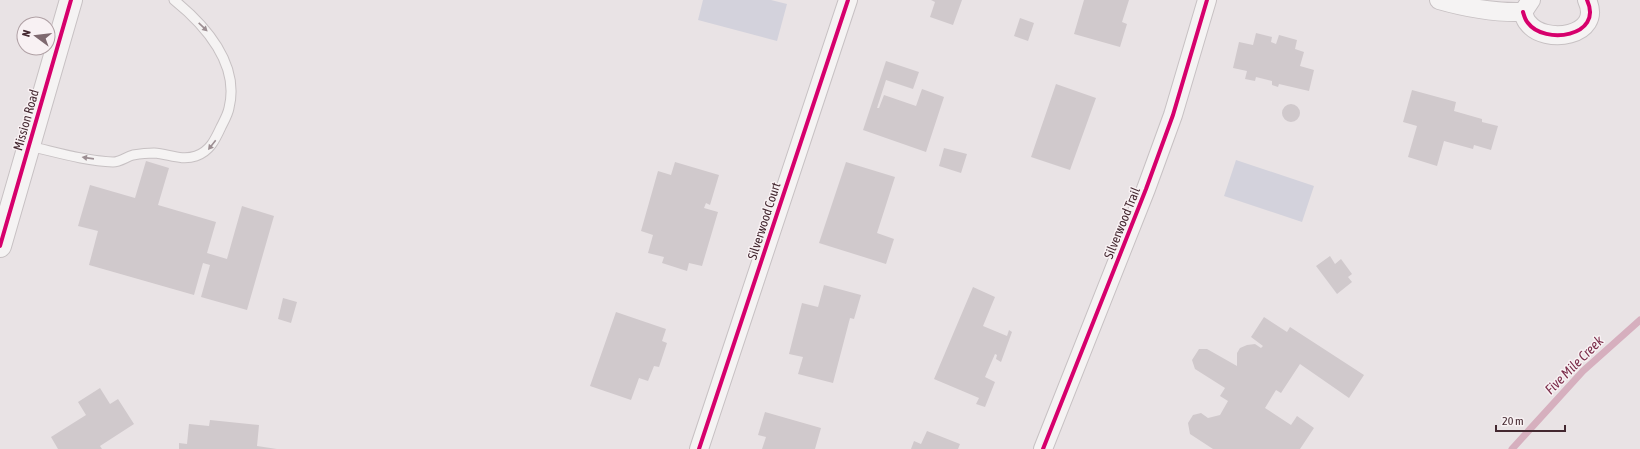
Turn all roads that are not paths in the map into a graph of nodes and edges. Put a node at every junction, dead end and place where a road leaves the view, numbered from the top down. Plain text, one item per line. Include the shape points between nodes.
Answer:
1 (71, 0) edge
2 (174, 0) edge
3 (848, 0) edge
4 (1207, 0) edge
5 (1439, 0) edge
6 (1587, 0) edge
7 (1527, 6) edge
8 (29, 146) junction
9 (0, 246) edge
10 (699, 449) edge
11 (1043, 449) edge

1 - 8 street, Mission Road
2 -> 8 lane via 207,31 228,71 231,89 229,108 216,139 207,151 180,159 154,153 134,155 115,162
3 - 10 street, Silverwood Court
4 - 11 street, Silverwood Trail via 1146,190
5 - 7 street via 1479,10
6 - 7 street via 1590,12 1584,27 1564,36 1537,30 1528,24
8 - 9 street, Mission Road

